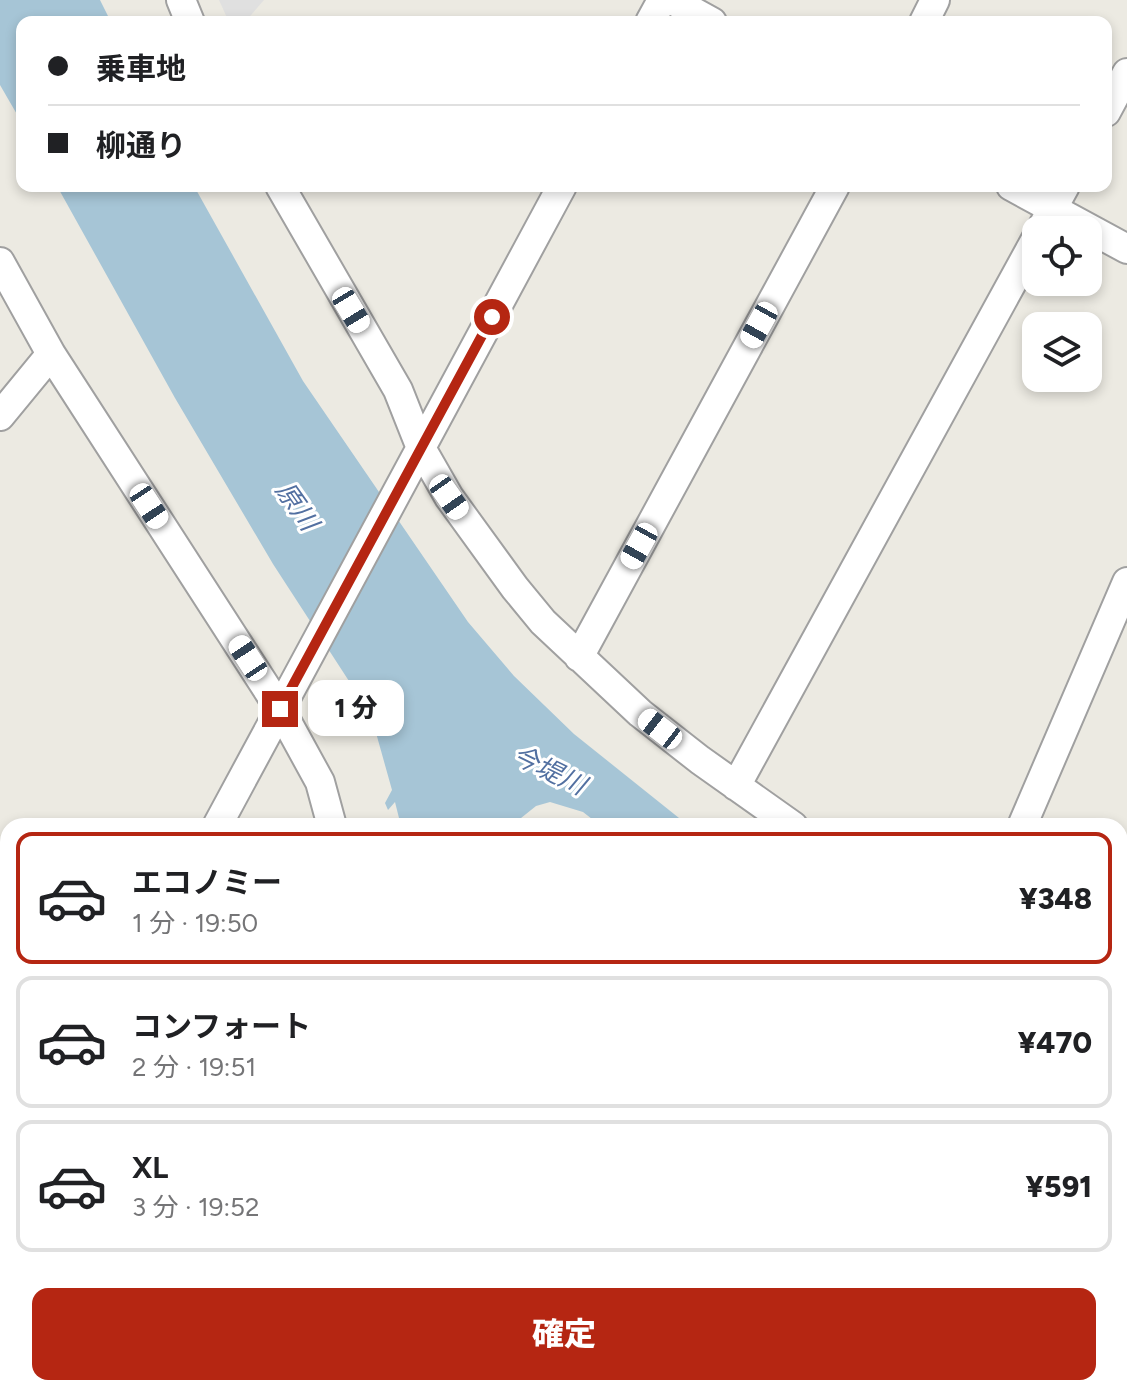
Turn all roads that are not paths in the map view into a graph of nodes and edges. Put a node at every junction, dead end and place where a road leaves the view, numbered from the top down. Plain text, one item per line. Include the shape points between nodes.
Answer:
1 (672, 0) edge
2 (701, 16) edge
3 (1127, 73) edge
4 (1112, 101) edge
5 (283, 192) edge
6 (559, 192) edge
7 (832, 192) edge
8 (1022, 192) edge
9 (1053, 208) edge
10 (1127, 249) edge
11 (0, 262) edge
12 (1022, 265) edge
13 (51, 354) junction
14 (0, 416) edge
15 (421, 448) junction
16 (1127, 582) edge
17 (579, 657) junction
18 (280, 709) junction
19 (736, 786) junction
20 (221, 818) edge
21 (330, 818) edge
22 (782, 818) edge
23 (1025, 818) edge

1 - 2 street
3 - 4 street
5 - 15 street via 398,390
6 - 15 street
7 - 17 street
8 - 9 street
9 - 10 street
11 - 13 street
12 - 19 street
13 - 14 street
13 - 18 street
15 - 17 street via 488,553 543,622
15 - 18 street
16 - 23 street
17 - 19 street via 640,713
18 - 20 street
18 - 21 street via 320,782
19 - 22 street

